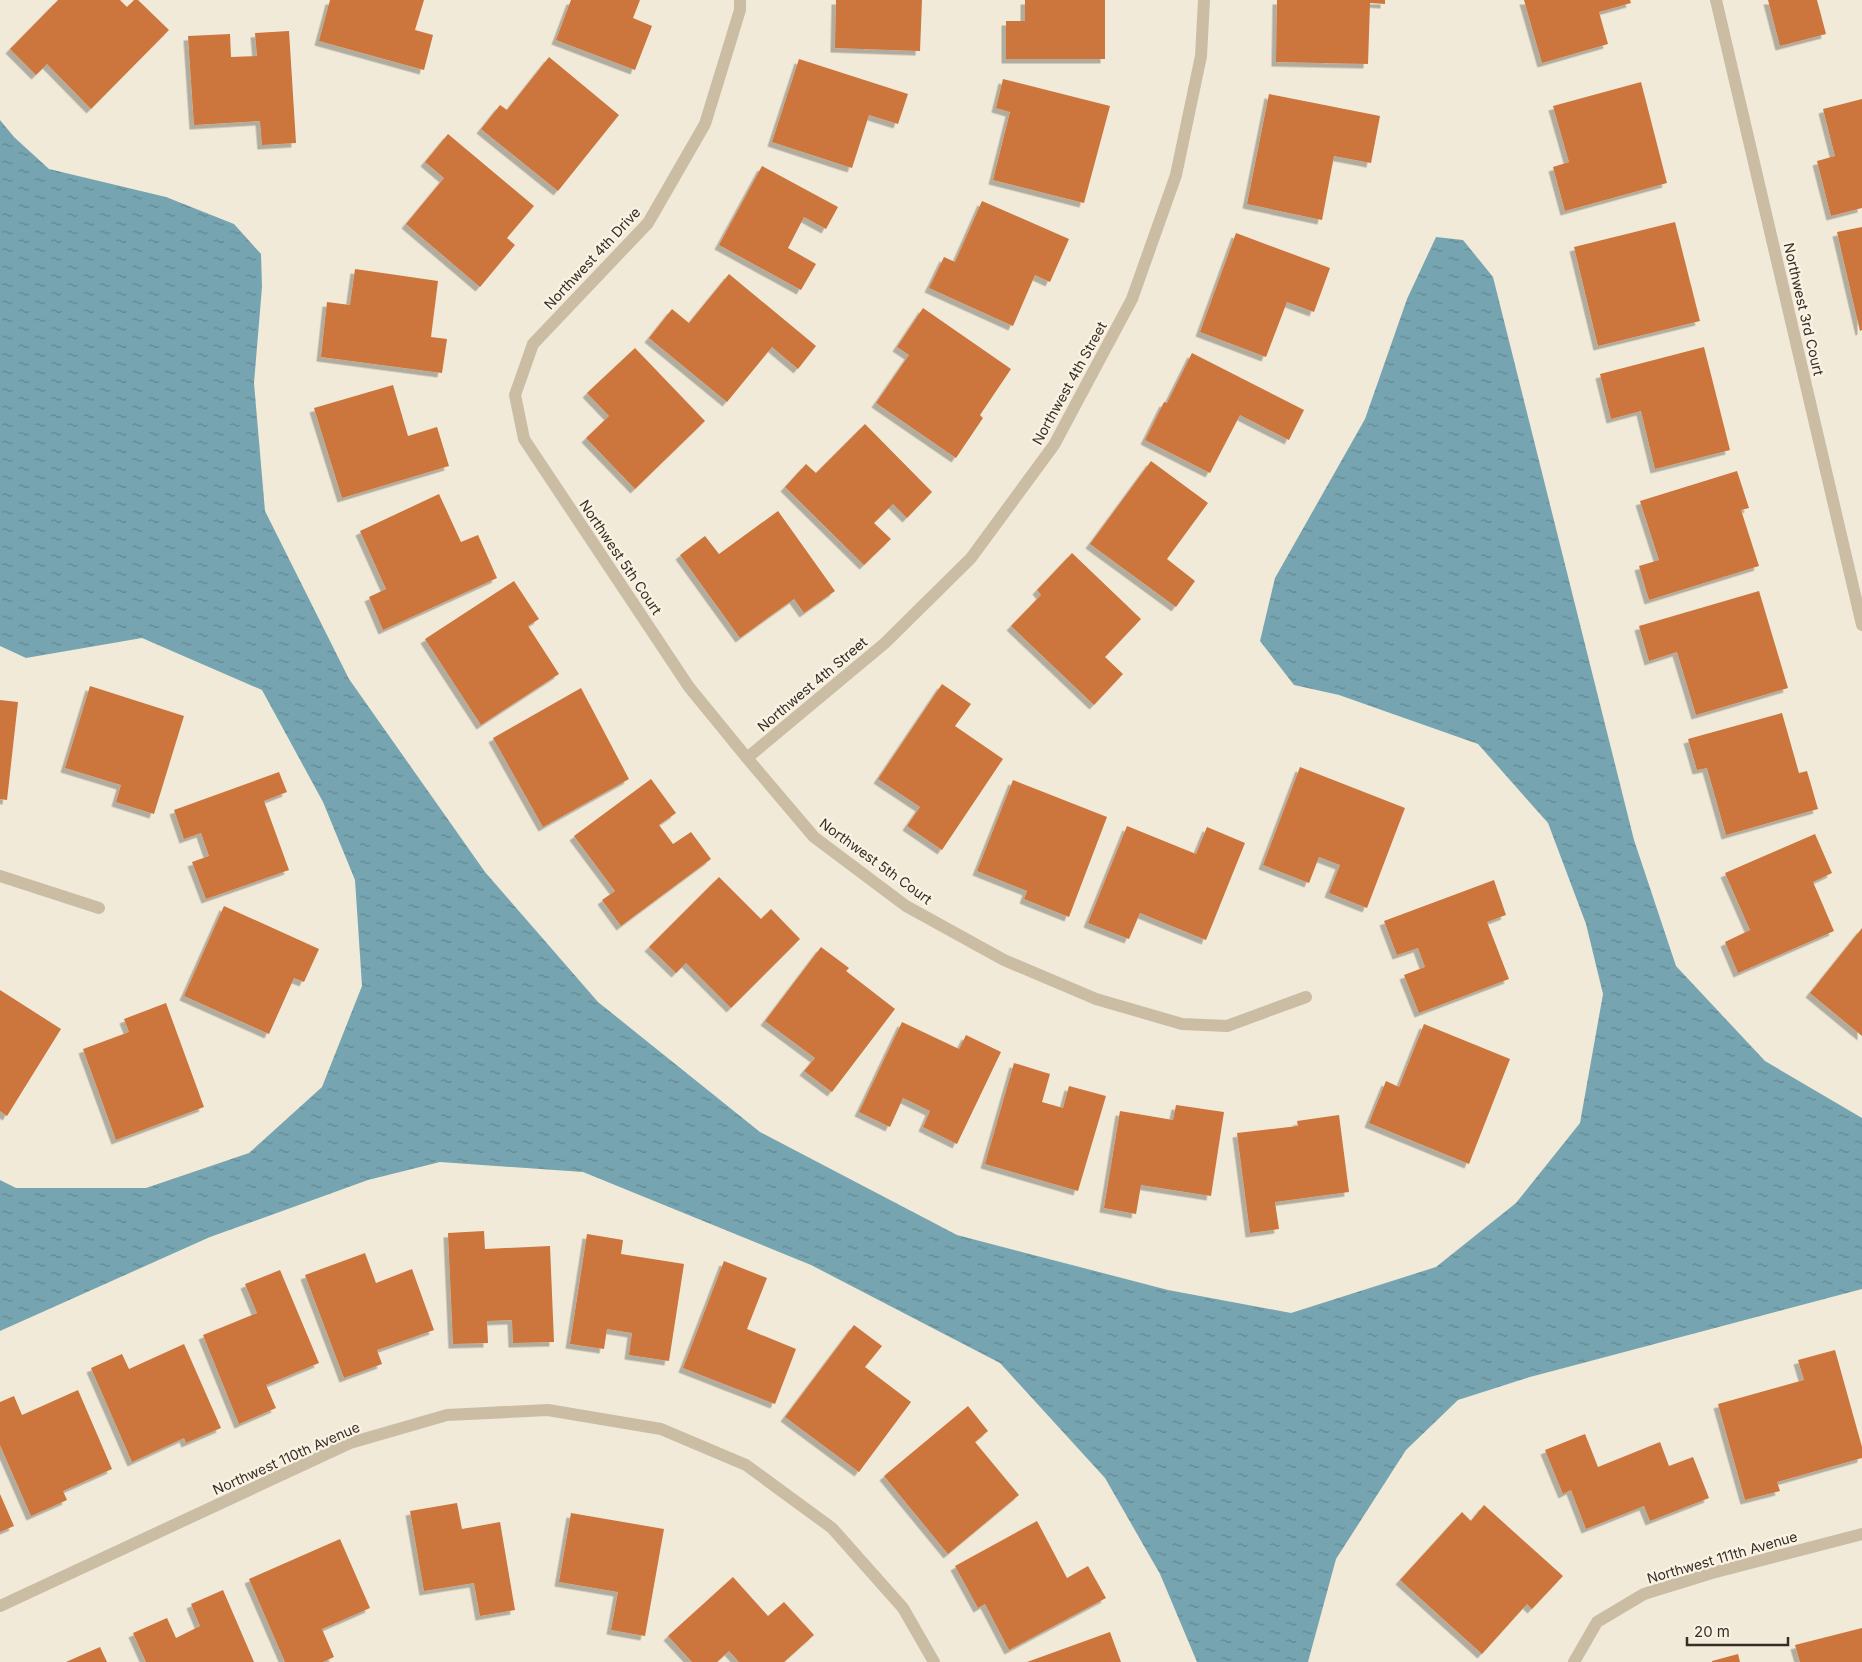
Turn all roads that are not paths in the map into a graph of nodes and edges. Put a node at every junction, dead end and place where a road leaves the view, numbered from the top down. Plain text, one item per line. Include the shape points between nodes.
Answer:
1 (740, 0) edge
2 (1204, 0) edge
3 (1716, 0) edge
4 (515, 395) joint
5 (1862, 625) edge
6 (746, 758) junction
7 (0, 876) edge
8 (99, 908) dead end
9 (1306, 997) dead end
10 (1862, 1534) edge
11 (0, 1606) edge
12 (934, 1662) edge
13 (1574, 1662) edge

1 - 4 street, Northwest 4th Drive via 740,10 705,124 648,223 533,344
2 - 6 street, Northwest 4th Street via 1201,56 1176,175 1132,299 1054,445 971,558 885,643
3 - 5 street, Northwest 3rd Court
4 - 6 street, Northwest 5th Court via 524,439 689,687
6 - 9 street, Northwest 5th Court via 814,837 906,906 1004,960 1096,1000 1182,1024 1227,1026
7 - 8 street
10 - 13 street, Northwest 111th Avenue via 1644,1594 1597,1622
11 - 12 street, Northwest 110th Avenue via 350,1443 447,1415 548,1410 661,1429 746,1465 832,1528 903,1608

